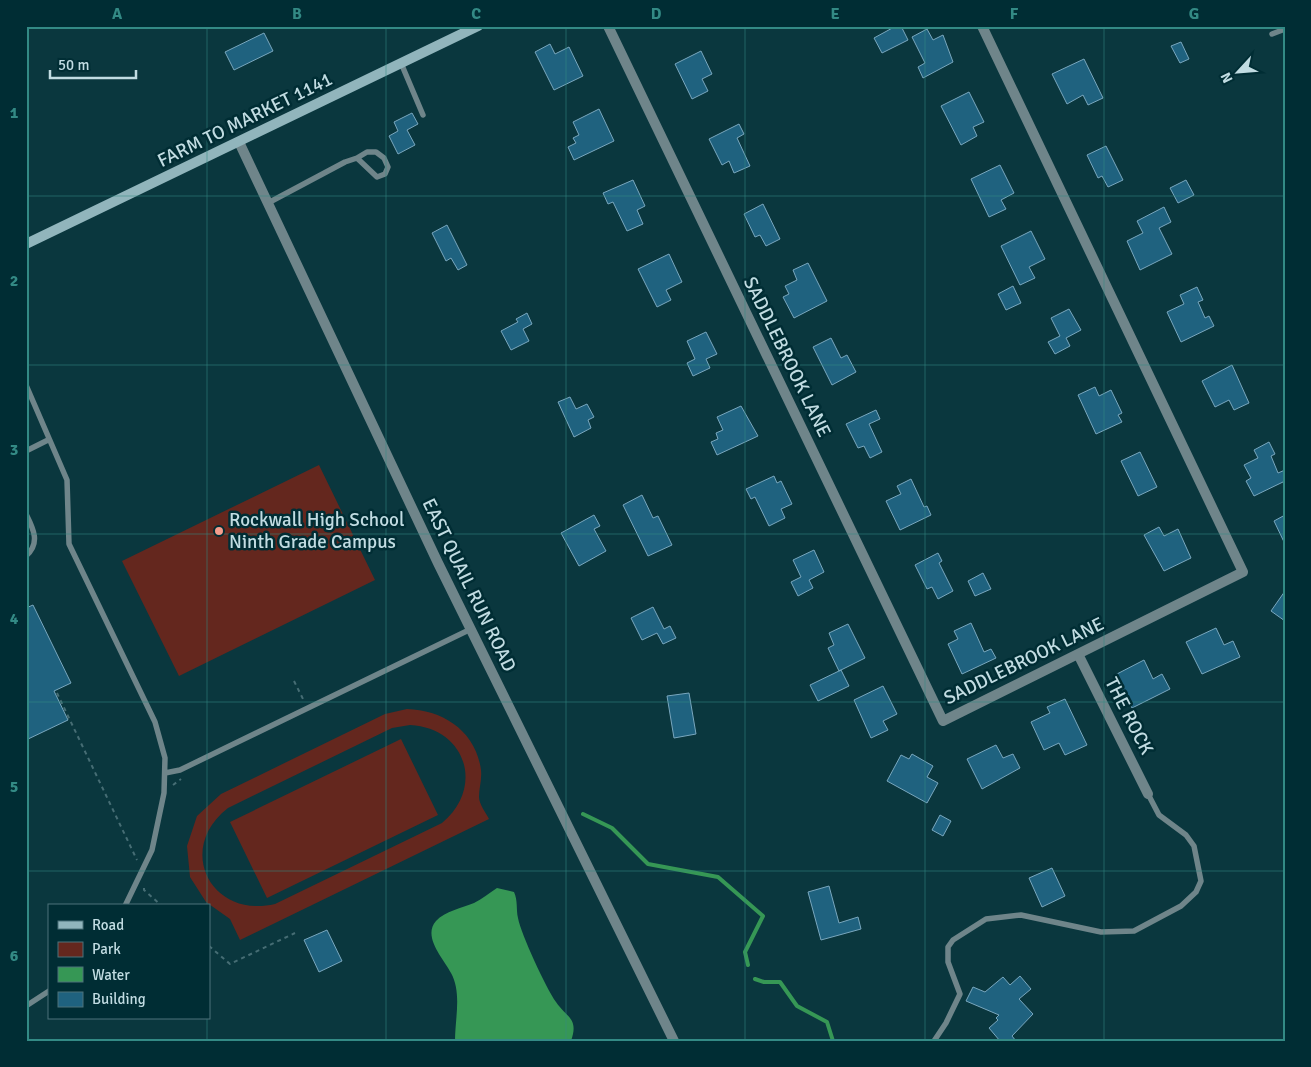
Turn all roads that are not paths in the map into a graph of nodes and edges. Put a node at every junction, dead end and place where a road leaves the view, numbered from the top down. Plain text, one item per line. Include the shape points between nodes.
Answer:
1 (478, 26) edge
2 (608, 26) edge
3 (982, 26) edge
4 (1285, 29) edge
5 (1272, 34) dead end
6 (401, 63) junction
7 (423, 115) dead end
8 (240, 142) junction
9 (357, 158) junction
10 (268, 203) junction
11 (26, 244) edge
12 (26, 385) edge
13 (48, 440) junction
14 (26, 451) edge
15 (26, 514) edge
16 (26, 556) edge
17 (471, 629) junction
18 (1078, 654) junction
19 (164, 772) junction
20 (1148, 794) joint
21 (126, 904) edge
22 (48, 992) edge
23 (26, 1006) edge
24 (674, 1041) edge
25 (934, 1041) edge

1 - 6 street, FARM TO MARKET 1141
2 - 18 street, SADDLEBROOK LANE via 943,721
3 - 18 street, SADDLEBROOK LANE via 1243,572
4 - 5 lane
6 - 7 lane
6 - 8 street, FARM TO MARKET 1141
8 - 10 street, EAST QUAIL RUN ROAD
8 - 11 street, FARM TO MARKET 1141
9 - 9 lane via 377,177 385,174 388,167 376,152 367,152
9 - 10 lane
10 - 17 street, EAST QUAIL RUN ROAD
12 - 13 lane via 42,416
13 - 14 lane
13 - 19 lane via 67,480 69,544 155,722 165,758
15 - 16 lane via 36,537
17 - 19 lane via 180,770
17 - 24 street, EAST QUAIL RUN ROAD
18 - 20 street, THE ROCK
19 - 21 lane via 164,792 152,850
20 - 25 lane via 1159,815 1186,835 1194,846 1201,880 1196,892 1181,906 1134,931 1101,932 1021,915 986,920 953,940 948,947 948,962 960,994
22 - 23 lane

